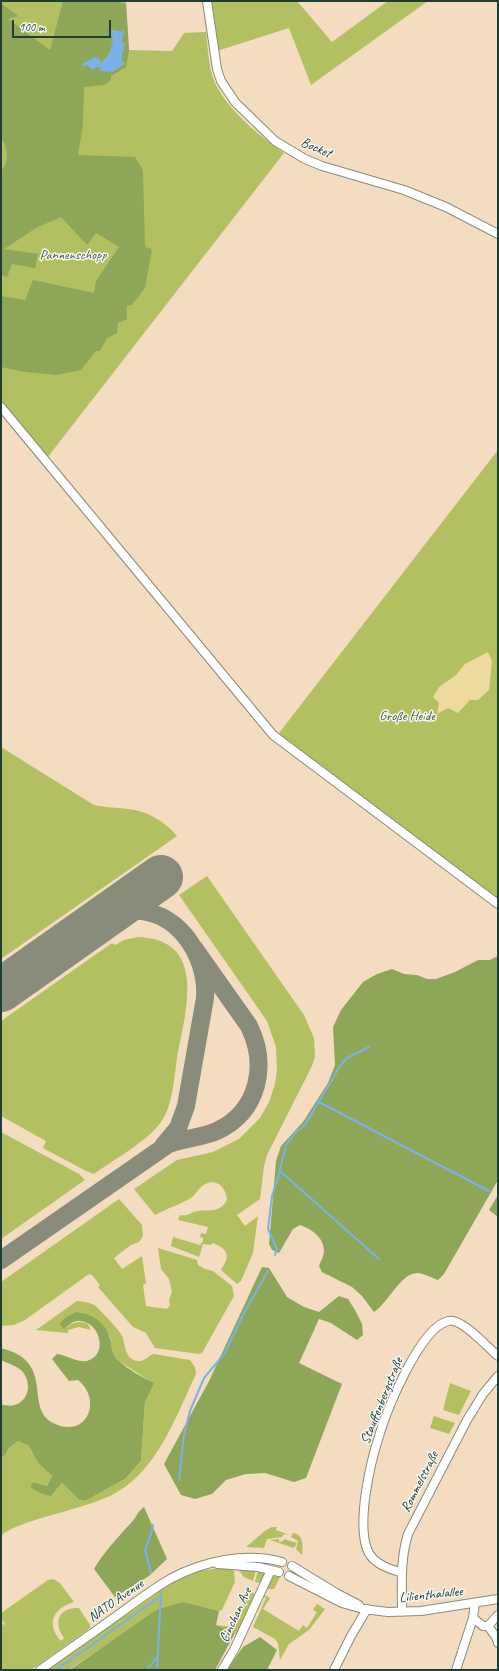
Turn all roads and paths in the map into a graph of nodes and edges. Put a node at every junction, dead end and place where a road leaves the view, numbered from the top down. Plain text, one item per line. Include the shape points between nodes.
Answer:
1 (208, 1) edge
2 (498, 234) edge
3 (1, 407) edge
4 (498, 904) edge
5 (498, 1356) edge
6 (498, 1376) edge
7 (282, 1562) dead end
8 (213, 1564) junction
9 (293, 1567) dead end
10 (275, 1571) joint
11 (401, 1572) junction
12 (290, 1576) dead end
13 (498, 1599) edge
14 (475, 1603) junction
15 (367, 1609) junction
16 (402, 1612) junction
17 (498, 1615) edge
18 (473, 1618) junction
19 (488, 1626) junction
20 (498, 1643) edge
21 (40, 1670) edge
22 (222, 1670) edge
23 (334, 1670) edge
24 (456, 1670) edge

1 - 2 street, Bocket via 217,69 221,81 235,102 275,141 305,159 411,193 446,207
3 - 4 street via 273,734
5 - 11 street, Stauffenbergstraße via 458,1321 448,1320 430,1333 419,1347 404,1376 379,1435 368,1481 364,1528 372,1557 377,1562
6 - 11 street, Rommelstraße via 467,1420 408,1534
7 - 8 street, NATO Avenue via 242,1558
8 - 10 street, NATO Avenue via 258,1567
8 - 21 street, NATO Avenue via 194,1568 169,1580
9 - 15 street, Lilienthalallee via 336,1594
10 - 22 street, Cinchan Ave
11 - 16 street, Rommelstraße
12 - 15 street, Lilienthalallee via 348,1606
13 - 14 street, Lilienthalallee
14 - 16 street, Lilienthalallee
14 - 18 street
15 - 16 street, Lilienthalallee
15 - 23 street
17 - 19 street
18 - 19 street via 483,1626
18 - 24 street
19 - 20 street

